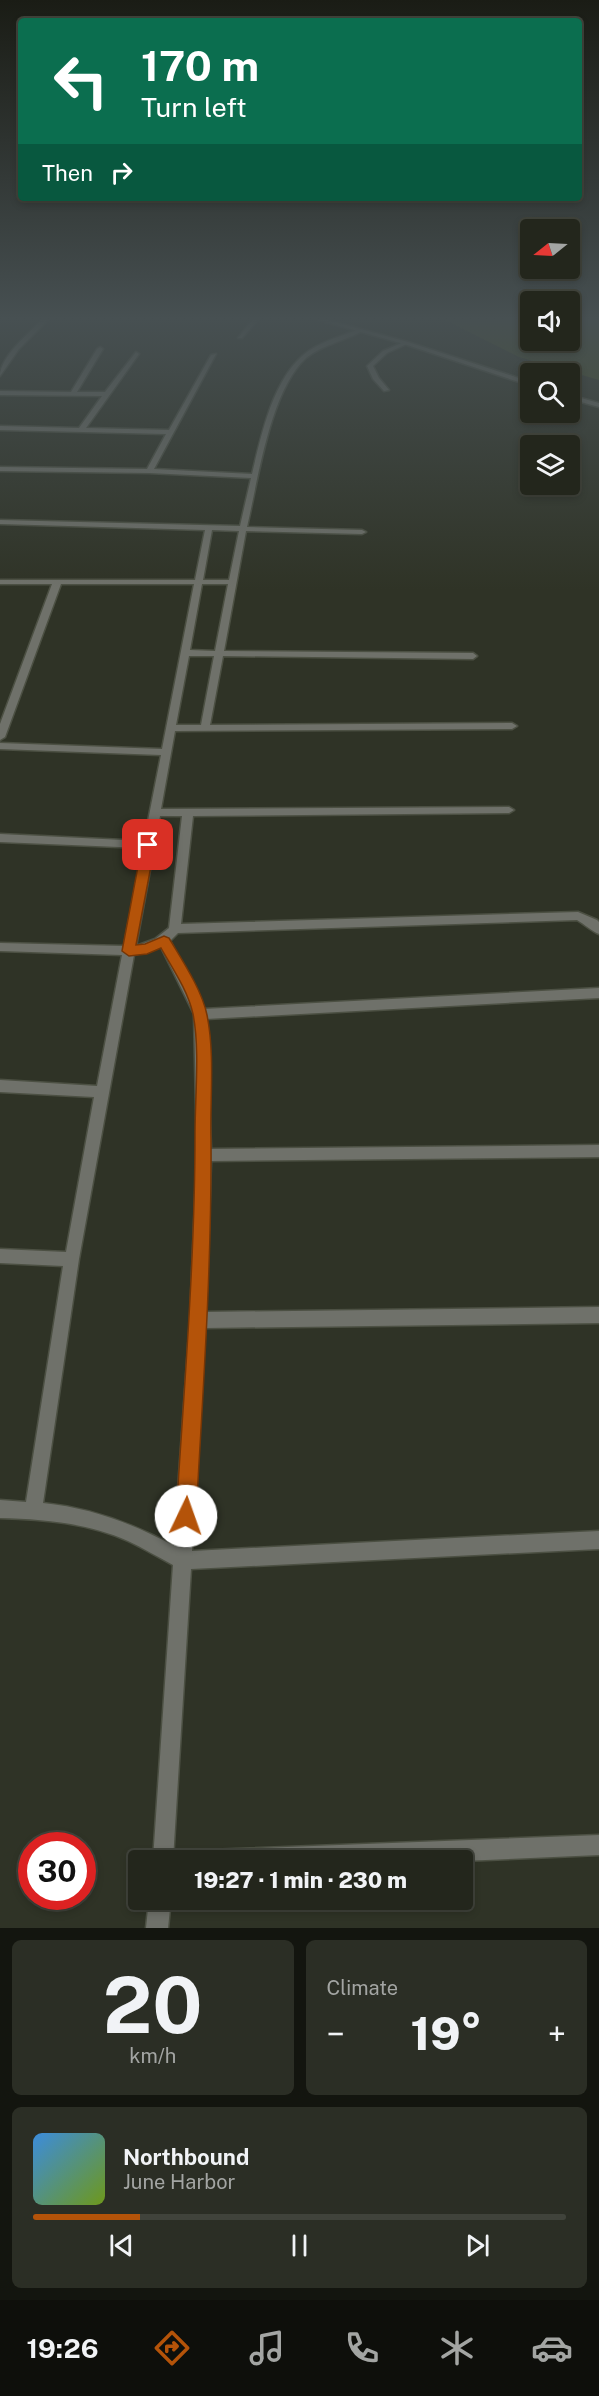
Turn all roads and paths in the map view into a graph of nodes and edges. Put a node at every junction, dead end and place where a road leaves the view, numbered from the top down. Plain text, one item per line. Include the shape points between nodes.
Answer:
1 (96, 410) edge
2 (183, 410) edge
3 (273, 410) edge
4 (0, 428) edge
5 (81, 430) junction
6 (171, 432) junction
7 (0, 469) edge
8 (148, 471) junction
9 (255, 476) junction
10 (0, 522) edge
11 (209, 528) junction
12 (243, 528) junction
13 (362, 532) dead end
14 (0, 582) edge
15 (57, 582) junction
16 (233, 582) junction
17 (199, 583) junction
18 (185, 653) junction
19 (219, 653) junction
20 (473, 656) dead end
21 (512, 726) dead end
22 (171, 728) junction
23 (205, 728) junction
24 (0, 737) edge
25 (0, 746) edge
26 (166, 752) junction
27 (509, 810) dead end
28 (155, 813) junction
29 (188, 813) junction
30 (0, 838) edge
31 (148, 845) junction
32 (599, 930) edge
33 (170, 935) junction
34 (0, 947) edge
35 (129, 951) junction
36 (599, 993) edge
37 (200, 1014) junction
38 (0, 1086) edge
39 (102, 1092) junction
40 (599, 1151) edge
41 (204, 1155) junction
42 (0, 1256) edge
43 (72, 1259) junction
44 (599, 1315) edge
45 (198, 1320) junction
46 (0, 1509) edge
47 (33, 1510) junction
48 (599, 1540) edge
49 (183, 1560) junction
50 (599, 1845) edge
51 (164, 1850) edge
52 (469, 1850) edge
53 (159, 1910) edge
54 (157, 1928) edge

1 - 5 street
2 - 6 street
3 - 9 street
4 - 5 street
5 - 6 street
6 - 8 street
7 - 8 street
8 - 9 street
9 - 12 street
10 - 11 street
11 - 12 street
11 - 17 street
12 - 13 street
12 - 16 street
14 - 15 street
15 - 17 street
15 - 24 street
16 - 17 street
16 - 19 street
17 - 18 street
18 - 19 street
18 - 22 street
19 - 20 street
19 - 23 street
21 - 23 street
22 - 23 street
22 - 26 street
25 - 26 street
26 - 28 street
27 - 29 street
28 - 29 street
28 - 31 street
29 - 33 street
30 - 31 street
31 - 35 street
32 - 33 street via 578,916
33 - 35 street via 147,949
33 - 37 street
34 - 35 street
35 - 39 street
36 - 37 street
37 - 41 street
38 - 39 street
39 - 43 street
40 - 41 street
41 - 45 street
42 - 43 street
43 - 47 street
44 - 45 street
45 - 49 street
46 - 47 street
47 - 49 street via 118,1529
48 - 49 street
49 - 51 street
50 - 52 street
53 - 54 street

